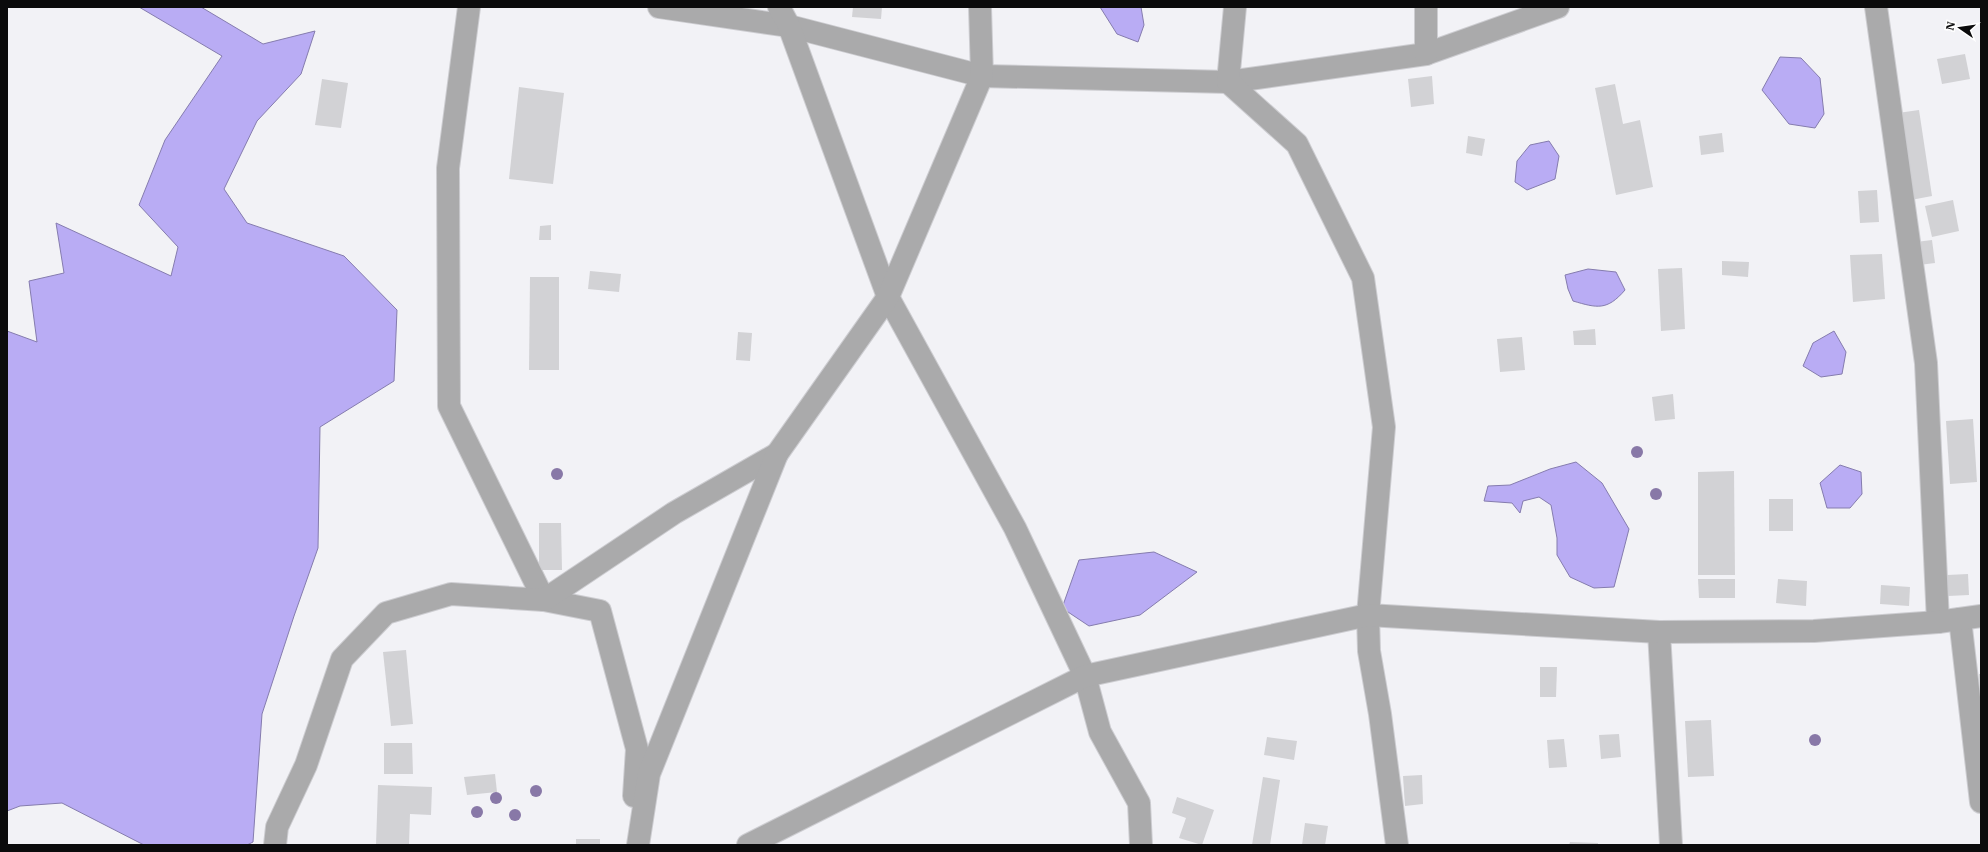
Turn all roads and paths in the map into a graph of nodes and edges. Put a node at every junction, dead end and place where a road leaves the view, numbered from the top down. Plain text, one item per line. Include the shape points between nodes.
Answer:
1 (469, 7) edge
2 (659, 7) edge
3 (779, 7) edge
4 (980, 7) edge
5 (1235, 7) edge
6 (1426, 7) edge
7 (1558, 7) edge
8 (1876, 7) edge
9 (789, 26) junction
10 (1426, 54) junction
11 (982, 76) junction
12 (1228, 82) junction
13 (888, 296) junction
14 (777, 454) junction
15 (544, 600) junction
16 (1368, 615) junction
17 (1981, 616) edge
18 (1960, 619) junction
19 (1938, 622) junction
20 (1659, 632) junction
21 (1085, 676) junction
22 (1981, 802) edge
23 (275, 845) edge
24 (631, 845) edge
25 (638, 845) edge
26 (748, 845) edge
27 (1141, 845) edge
28 (1397, 845) edge
29 (1671, 845) edge

1 - 15 street via 448,168 449,406
2 - 9 street
3 - 9 street
4 - 11 street
5 - 12 street
6 - 10 street
7 - 10 street
8 - 19 street via 1926,362
9 - 11 street
9 - 13 street
10 - 12 street
11 - 12 street
11 - 13 street
12 - 16 street via 1297,144 1363,278 1384,427
13 - 14 street
13 - 21 street via 1015,528
14 - 15 street via 674,513
14 - 25 street via 649,774
15 - 23 street via 451,594 386,613 342,659 306,765 277,827
15 - 24 street via 600,611 636,749
16 - 20 street
16 - 21 street
16 - 28 street via 1369,651
17 - 18 street
18 - 19 street
18 - 22 street
19 - 20 street via 1814,631
20 - 29 street
21 - 26 street
21 - 27 street via 1100,732 1139,803

